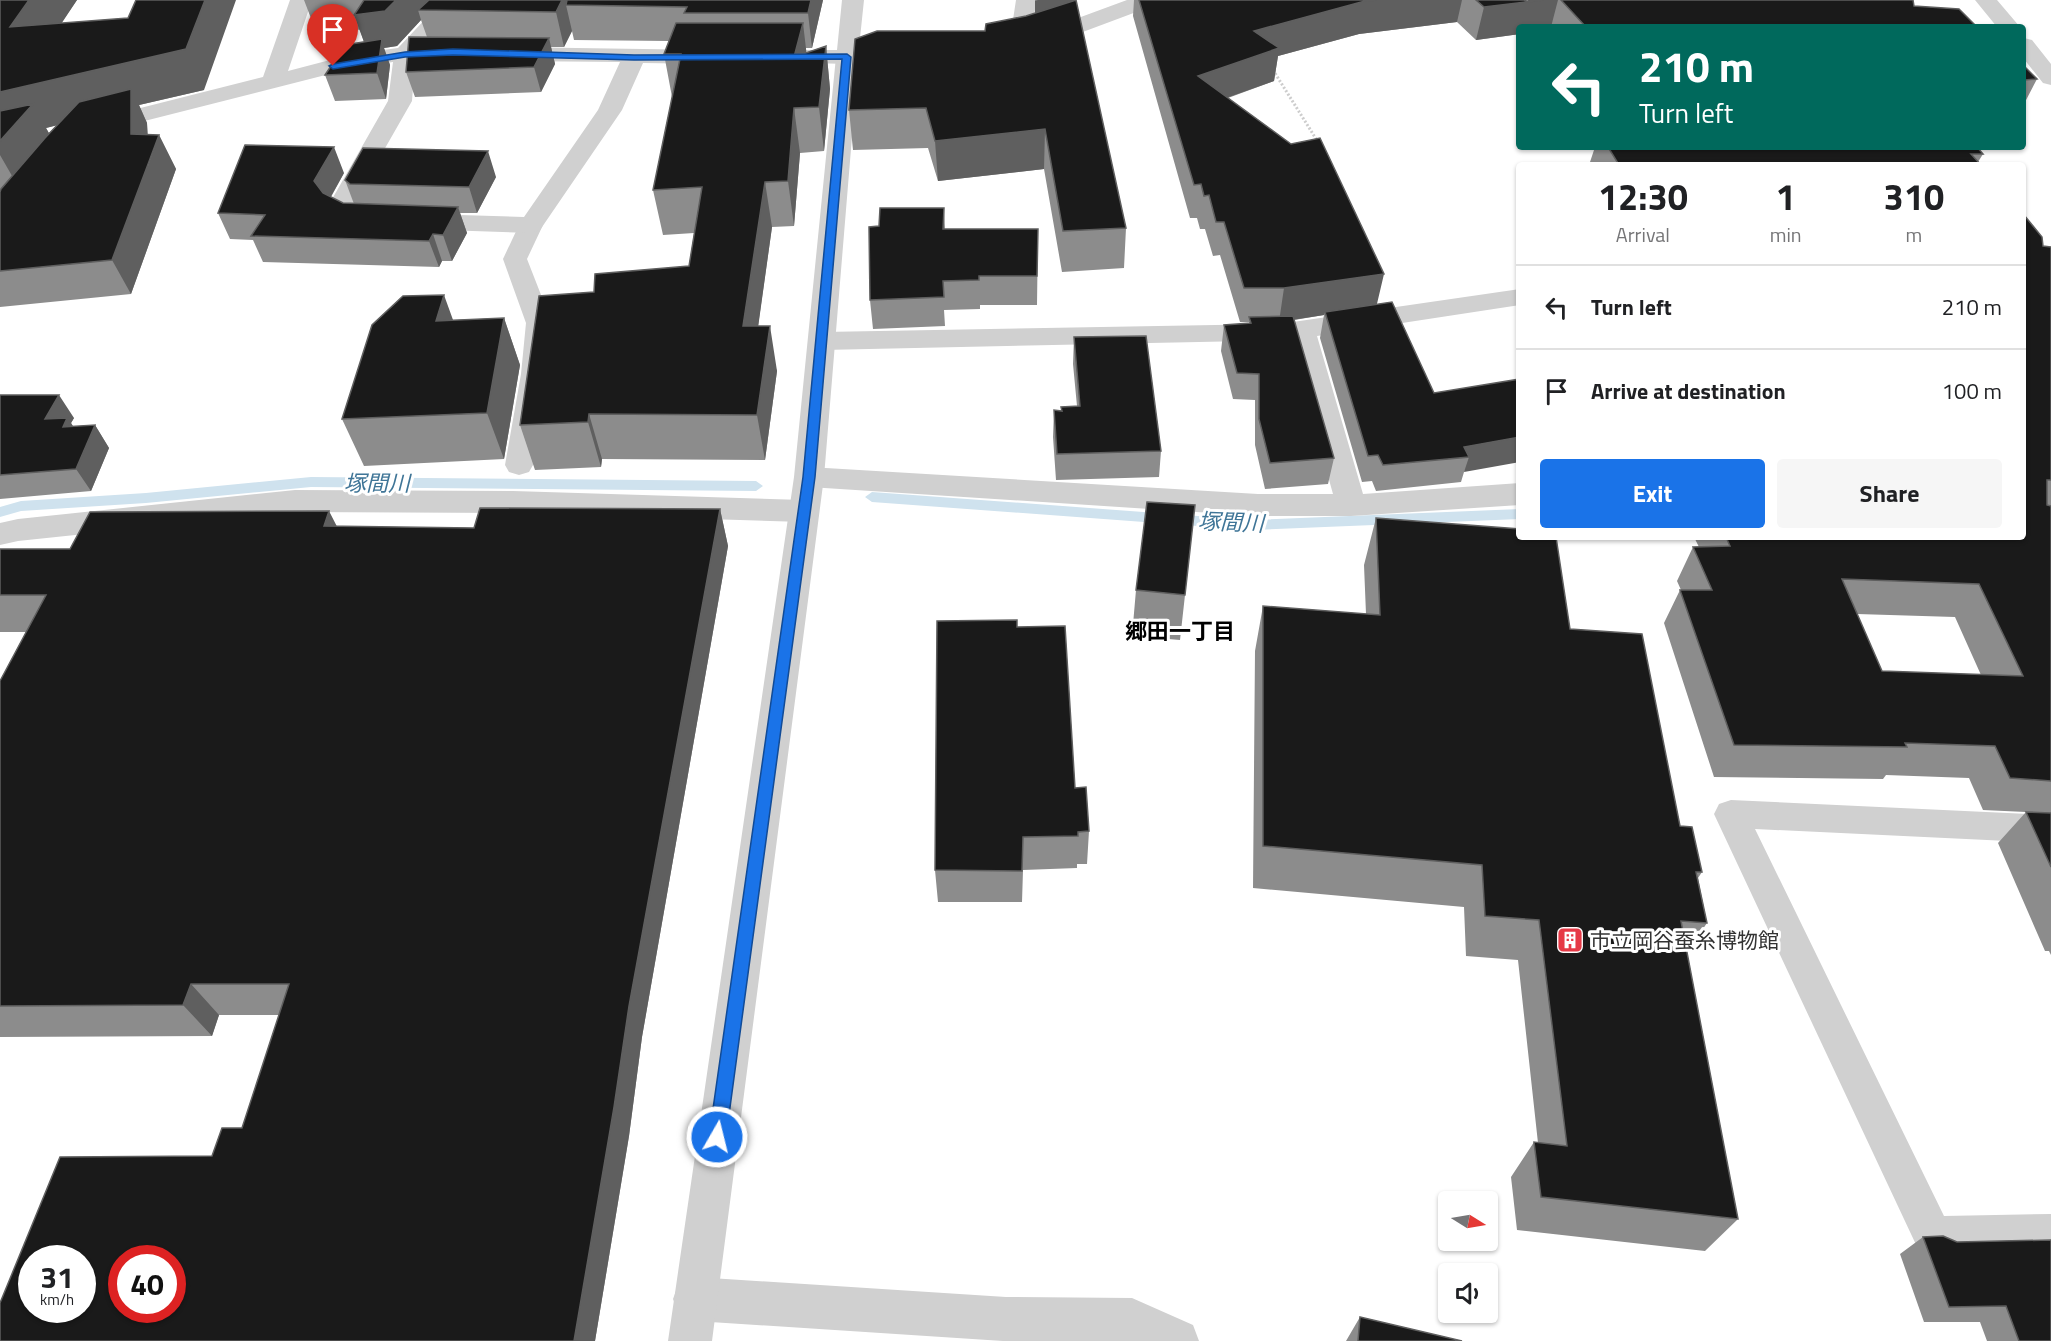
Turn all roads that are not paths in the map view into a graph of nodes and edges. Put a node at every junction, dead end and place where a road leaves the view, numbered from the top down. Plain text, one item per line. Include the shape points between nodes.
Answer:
1 (301, 0) edge
2 (461, 0) edge
3 (853, 0) edge
4 (1026, 0) edge
5 (1147, 0) edge
6 (1986, 0) edge
7 (2006, 24) edge
8 (1020, 46) junction
9 (2026, 47) edge
10 (998, 52) edge
11 (405, 54) junction
12 (634, 57) junction
13 (728, 57) edge
14 (764, 57) edge
15 (847, 57) junction
16 (923, 57) edge
17 (2051, 78) edge
18 (273, 81) junction
19 (81, 132) edge
20 (531, 225) junction
21 (1516, 298) edge
22 (1302, 329) junction
23 (823, 341) junction
24 (519, 465) edge
25 (806, 494) junction
26 (1516, 494) edge
27 (1351, 505) junction
28 (0, 534) edge
29 (2051, 829) edge
30 (2051, 1234) edge
31 (693, 1320) edge
32 (1177, 1341) edge

1 - 18 street
2 - 11 street
3 - 15 street
4 - 8 lane
5 - 8 street
6 - 7 street
8 - 10 street
9 - 17 street
11 - 12 street
11 - 18 street
11 - 20 street via 400,101 339,208 353,219
12 - 13 street
12 - 20 street via 610,110
14 - 15 street
15 - 16 street
15 - 23 street
18 - 19 street
20 - 24 lane via 514,260 539,323
21 - 22 street
22 - 23 street via 1279,333
22 - 27 street
23 - 25 street
25 - 27 street
25 - 28 street via 513,502 295,501
25 - 31 street
26 - 27 street
29 - 30 lane via 1731,814 1933,1237
31 - 32 street via 1132,1320

